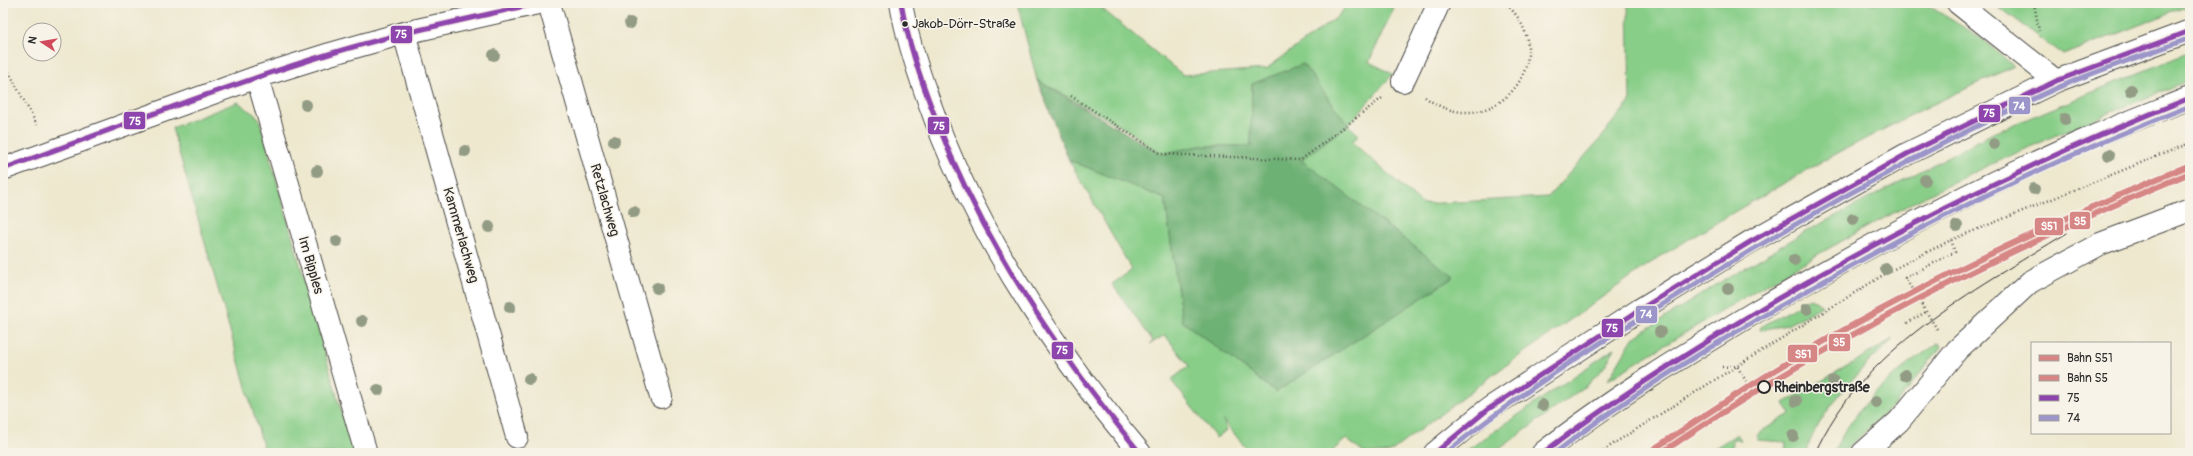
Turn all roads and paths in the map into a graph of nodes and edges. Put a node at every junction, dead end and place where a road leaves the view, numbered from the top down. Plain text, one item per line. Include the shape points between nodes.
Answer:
1 (538, 3) edge
2 (549, 3) edge
3 (901, 3) edge
4 (1439, 3) edge
5 (1505, 3) edge
6 (1958, 3) edge
7 (2190, 31) edge
8 (404, 33) junction
9 (3, 61) edge
10 (257, 77) junction
11 (1403, 81) junction
12 (2056, 81) junction
13 (1071, 96) dead end
14 (2190, 98) edge
15 (2190, 143) edge
16 (50, 150) junction
17 (3, 169) edge
18 (2190, 210) edge
19 (1951, 240) junction
20 (1926, 312) junction
21 (1907, 323) dead end
22 (1957, 350) junction
23 (1737, 366) junction
24 (1714, 368) dead end
25 (1746, 381) dead end
26 (661, 397) dead end
27 (517, 437) dead end
28 (366, 453) edge
29 (1140, 453) edge
30 (1435, 453) edge
31 (1543, 453) edge
32 (1600, 453) edge
33 (1863, 453) edge

1 - 8 street
2 - 26 street, Retzlachweg
3 - 29 street via 909,38 936,123 993,246 1071,366
4 - 11 street
5 - 11 path via 1522,24 1528,38 1528,56 1525,71 1517,86 1502,103 1490,109 1467,113 1438,107
6 - 12 street
7 - 12 street
8 - 10 street
8 - 27 street, Kammerlachweg
9 - 16 path
10 - 16 street
10 - 28 street, Im Bipples
11 - 13 path via 1301,160 1161,154
12 - 30 street via 1907,154 1750,242 1641,309 1487,410
14 - 31 street via 2090,139 1994,184 1825,271 1660,371
15 - 19 path
16 - 17 street
18 - 22 street via 2100,244 2030,282
19 - 20 path via 1955,252 1905,278
19 - 23 path via 1888,272
20 - 21 path
20 - 22 path
22 - 33 street via 1899,421
23 - 24 path
23 - 25 path
23 - 32 path

